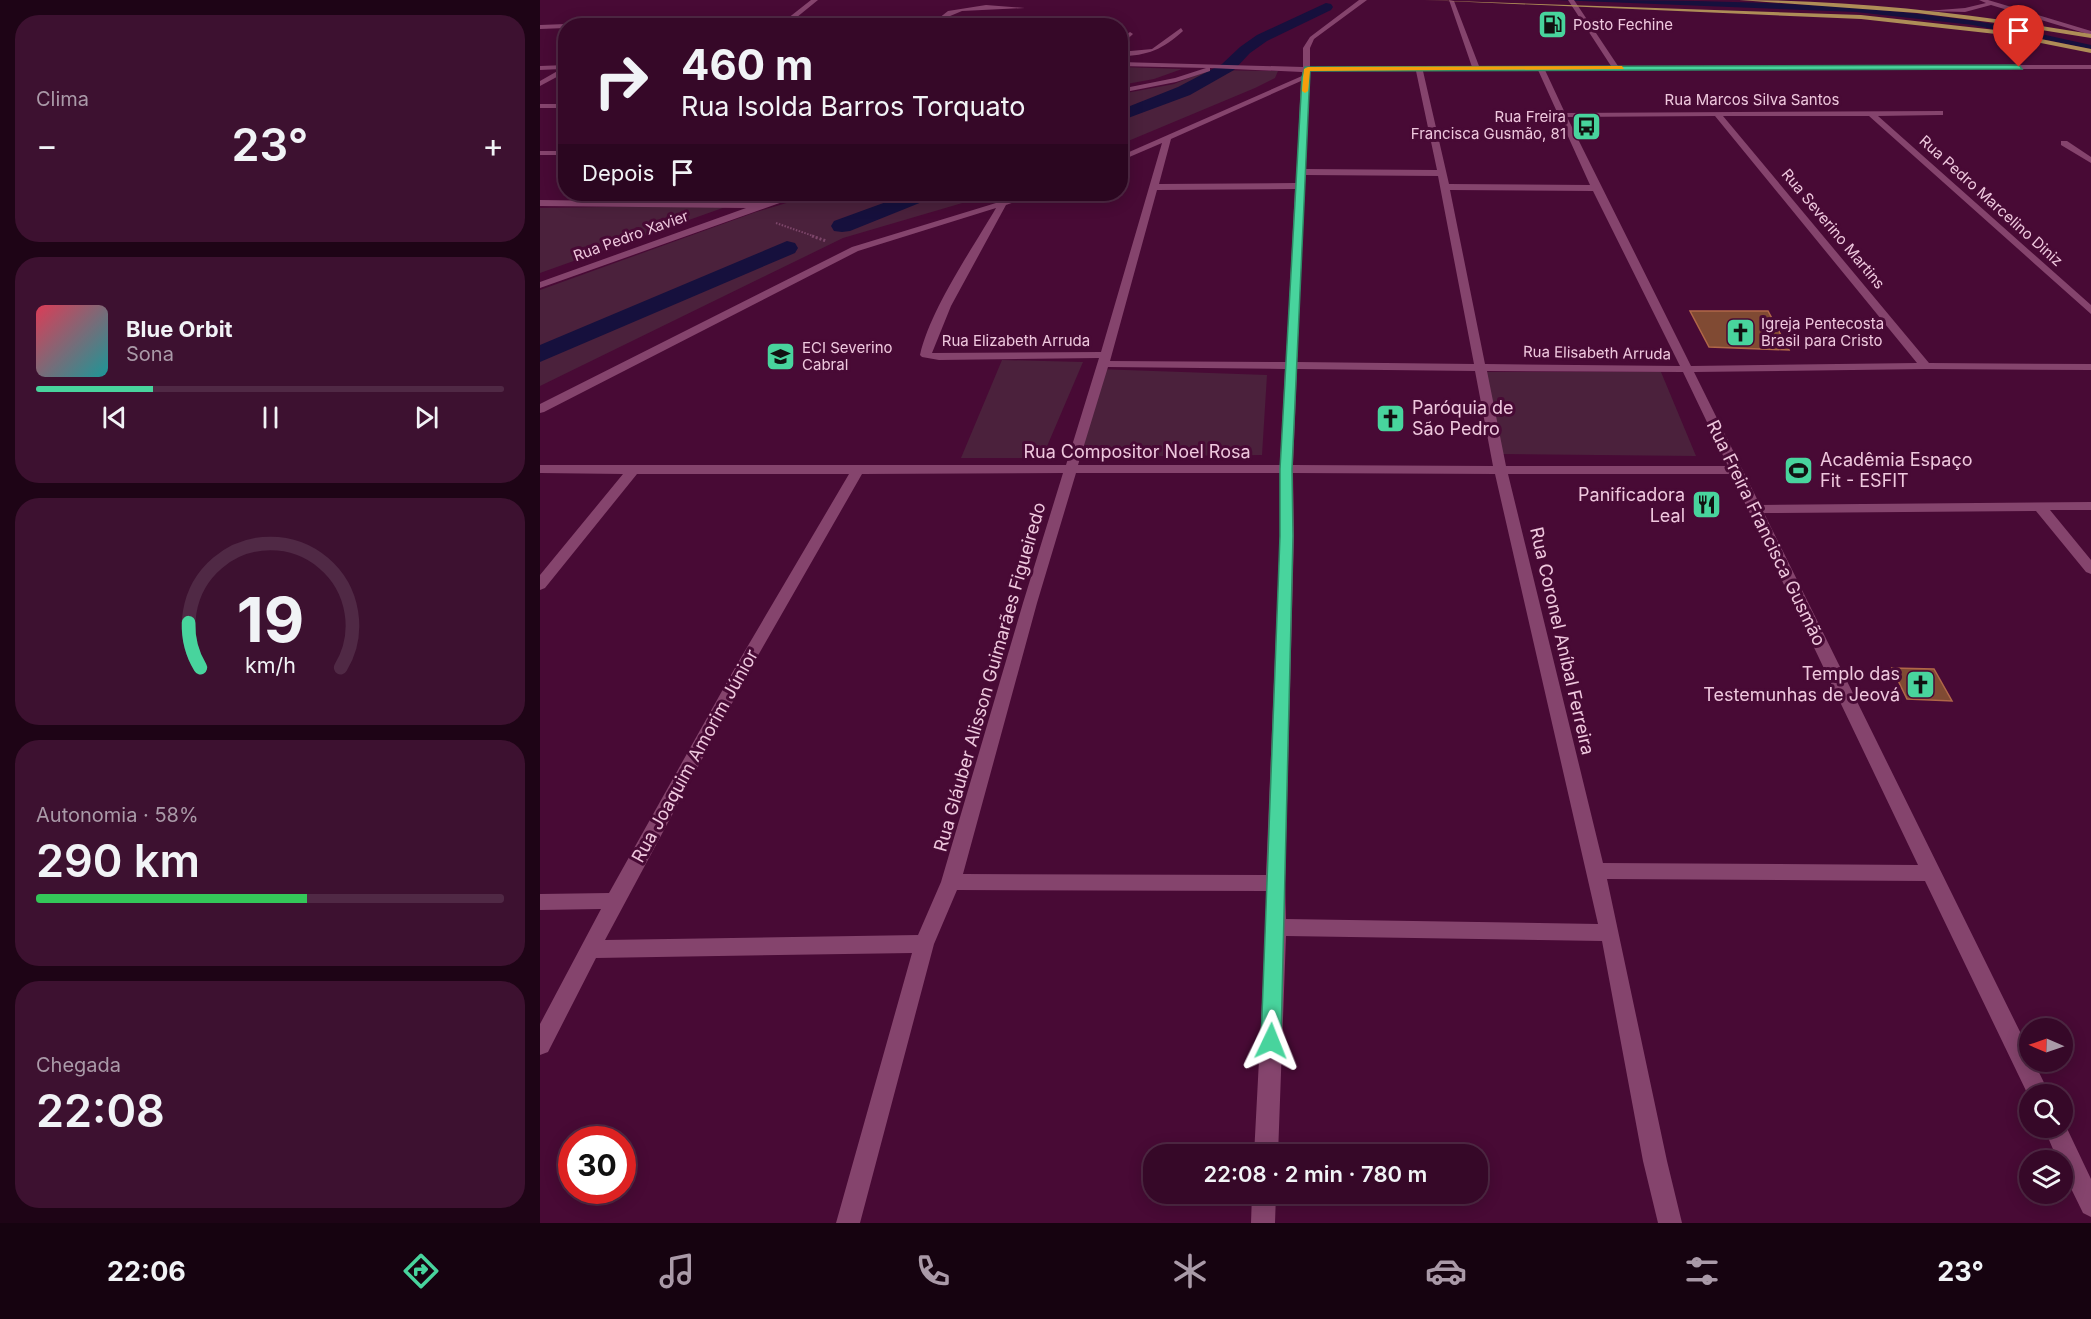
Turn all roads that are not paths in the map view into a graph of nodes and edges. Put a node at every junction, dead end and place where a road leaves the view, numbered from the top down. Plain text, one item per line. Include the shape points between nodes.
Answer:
1 (815, 0) edge
2 (1364, 0) edge
3 (1426, 0) edge
4 (1742, 0) edge
5 (1451, 1) edge
6 (1985, 1) edge
7 (1574, 4) edge
8 (1022, 8) dead end
9 (1929, 11) junction
10 (791, 18) edge
11 (939, 18) edge
12 (558, 26) edge
13 (540, 27) edge
14 (1181, 30) dead end
15 (2091, 34) edge
16 (2091, 51) edge
17 (1128, 54) edge
18 (1128, 64) edge
19 (1214, 67) junction
20 (2091, 67) edge
21 (540, 68) edge
22 (558, 68) edge
23 (1419, 68) junction
24 (1476, 68) junction
25 (1540, 68) junction
26 (1616, 68) junction
27 (558, 73) edge
28 (1306, 73) junction
29 (540, 84) edge
30 (1128, 89) edge
31 (540, 106) edge
32 (558, 106) edge
33 (1716, 113) junction
34 (1871, 113) junction
35 (1940, 113) dead end
36 (1563, 115) junction
37 (1167, 140) junction
38 (2064, 143) dead end
39 (540, 153) edge
40 (558, 153) edge
41 (1128, 156) edge
42 (2091, 161) edge
43 (1301, 179) junction
44 (1443, 180) junction
45 (1154, 187) junction
46 (1596, 188) junction
47 (776, 201) edge
48 (1014, 201) edge
49 (540, 203) edge
50 (762, 205) junction
51 (1002, 205) junction
52 (540, 285) edge
53 (2091, 311) edge
54 (1104, 360) junction
55 (1291, 365) junction
56 (1926, 366) junction
57 (1482, 367) junction
58 (2091, 367) edge
59 (1687, 369) junction
60 (540, 409) edge
61 (540, 469) edge
62 (1286, 469) junction
63 (1071, 470) junction
64 (1735, 470) junction
65 (857, 471) junction
66 (632, 472) junction
67 (1501, 472) junction
68 (2091, 506) edge
69 (2040, 507) junction
70 (1755, 509) junction
71 (2091, 569) edge
72 (540, 585) edge
73 (1596, 870) junction
74 (1931, 873) junction
75 (951, 882) junction
76 (1275, 883) junction
77 (615, 901) junction
78 (540, 902) edge
79 (1276, 927) junction
80 (1610, 933) junction
81 (924, 944) junction
82 (591, 950) junction
83 (540, 1045) edge
84 (2034, 1084) edge
85 (2060, 1138) edge
86 (1266, 1144) edge
87 (1264, 1204) edge
88 (2091, 1205) edge
89 (848, 1223) edge
90 (1263, 1223) edge
91 (1670, 1223) edge

1 - 10 street
2 - 28 street via 1308,42 1304,56
3 - 5 main road
4 - 9 main road
5 - 7 main road
5 - 24 street
6 - 9 street via 1989,4 1980,8
6 - 15 street
7 - 16 main road via 1894,20 1996,32
7 - 26 street
8 - 11 street via 955,10
9 - 15 main road
12 - 13 street
14 - 17 street via 1156,51
18 - 19 street
19 - 28 street
19 - 30 street
20 - 26 street
21 - 22 street
23 - 24 street
23 - 28 street
23 - 44 street, Rua Coronel Aníbal Ferreira
24 - 25 street
25 - 26 street
25 - 36 street, Rua Freira Francisca Gusmão
27 - 29 street
28 - 37 street
28 - 43 street
31 - 32 street
33 - 34 street, Rua Marcos Silva Santos
33 - 36 street, Rua Marcos Silva Santos
33 - 56 street, Rua Severino Martins
34 - 35 street, Rua Marcos Silva Santos
34 - 53 street, Rua Pedro Marcelino Diniz
36 - 46 street, Rua Freira Francisca Gusmão
37 - 41 street
37 - 45 street, Rua Gláuber Alisson Guimarães Figueiredo
38 - 42 street
39 - 40 street
43 - 44 street
43 - 45 street
43 - 55 street
44 - 46 street
44 - 57 street, Rua Coronel Aníbal Ferreira
45 - 54 street, Rua Gláuber Alisson Guimarães Figueiredo
46 - 59 street, Rua Freira Francisca Gusmão
47 - 50 street, Rua Pedro Xavier
48 - 51 street
49 - 50 street
50 - 52 street, Rua Pedro Xavier
51 - 54 street, Rua Elizabeth Arruda via 946,306 926,355
51 - 60 street via 852,251
54 - 55 street, Rua Elisabeth Arruda
54 - 63 street, Rua Gláuber Alisson Guimarães Figueiredo
55 - 57 street, Rua Elisabeth Arruda
55 - 62 street
56 - 58 street, Rua Elisabeth Arruda
56 - 59 street, Rua Elisabeth Arruda
57 - 59 street, Rua Elisabeth Arruda
57 - 67 street, Rua Coronel Aníbal Ferreira
59 - 64 street, Rua Freira Francisca Gusmão
61 - 66 street, Rua Compositor Noel Rosa
62 - 63 street, Rua Compositor Noel Rosa
62 - 67 street, Rua Compositor Noel Rosa
62 - 76 street
63 - 65 street, Rua Compositor Noel Rosa
63 - 75 street, Rua Gláuber Alisson Guimarães Figueiredo
64 - 67 street, Rua Compositor Noel Rosa
64 - 70 street, Rua Freira Francisca Gusmão
65 - 66 street, Rua Compositor Noel Rosa
65 - 77 street, Rua Joaquim Amorim Júnior
66 - 72 street
67 - 73 street, Rua Coronel Aníbal Ferreira
68 - 69 street
69 - 70 street
69 - 71 street
70 - 74 street, Rua Freira Francisca Gusmão
73 - 74 street
73 - 80 street, Rua Coronel Aníbal Ferreira
74 - 84 street, Rua Freira Francisca Gusmão
75 - 76 street
75 - 81 street, Rua Gláuber Alisson Guimarães Figueiredo
76 - 79 street
77 - 78 street
77 - 82 street, Rua Joaquim Amorim Júnior
79 - 80 street
79 - 86 street
80 - 91 street, Rua Coronel Aníbal Ferreira
81 - 82 street
81 - 89 street, Rua Gláuber Alisson Guimarães Figueiredo
82 - 83 street, Rua Joaquim Amorim Júnior
85 - 88 street
87 - 90 street

